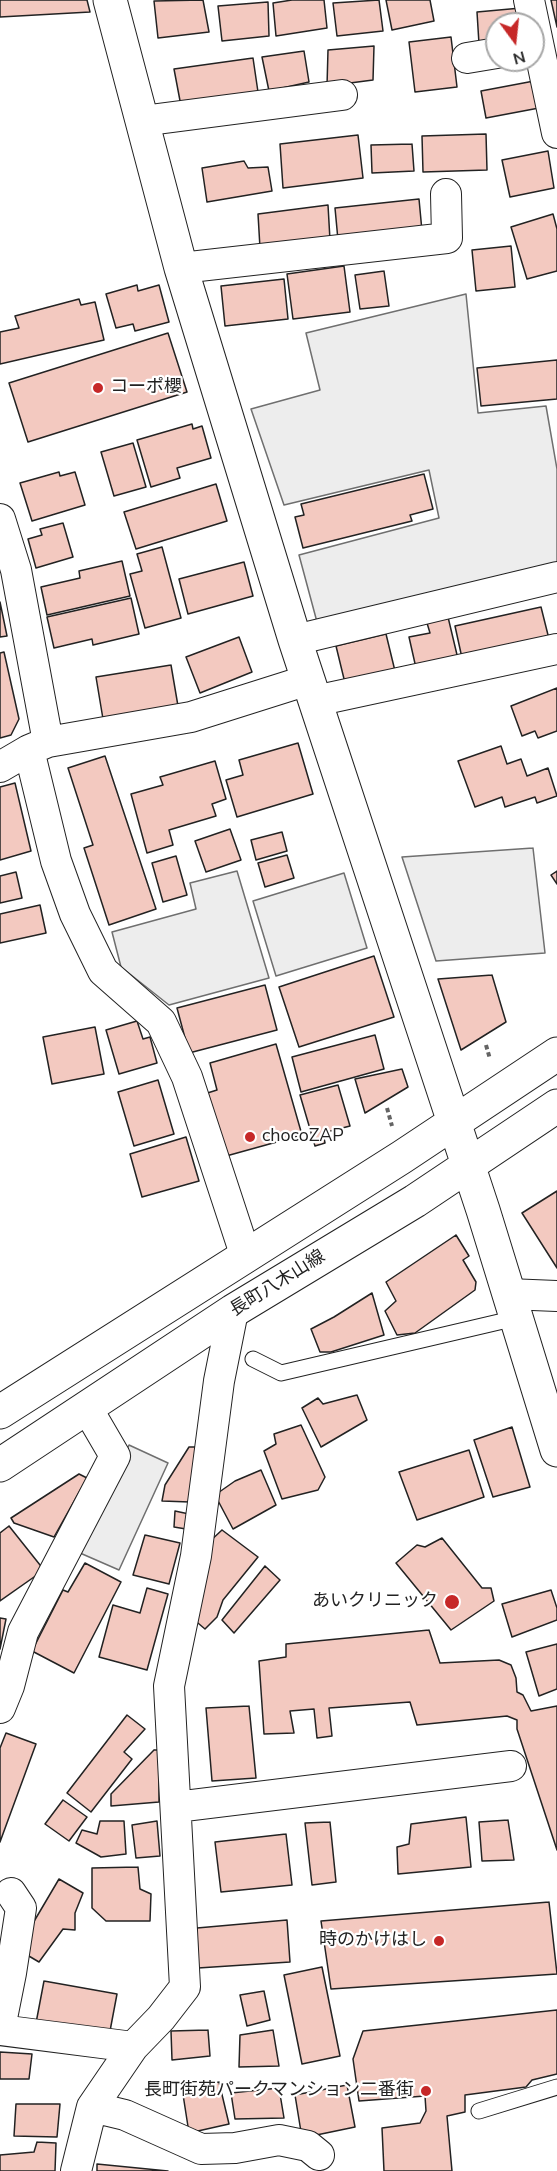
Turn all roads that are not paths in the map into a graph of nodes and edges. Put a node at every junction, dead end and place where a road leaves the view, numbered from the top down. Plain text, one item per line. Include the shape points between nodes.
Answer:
1 (110, 0) edge
2 (485, 55) edge
3 (467, 58) dead end
4 (542, 72) edge
5 (342, 95) dead end
6 (142, 121) junction
7 (557, 133) edge
8 (446, 194) dead end
9 (181, 268) junction
10 (0, 519) edge
11 (557, 577) edge
12 (295, 640) junction
13 (557, 649) edge
14 (311, 690) junction
15 (39, 746) junction
16 (0, 767) edge
17 (557, 1054) edge
18 (557, 1106) edge
19 (454, 1122) junction
20 (467, 1164) junction
21 (246, 1257) junction
22 (557, 1296) edge
23 (512, 1306) junction
24 (233, 1311) junction
25 (254, 1359) dead end
26 (87, 1408) junction
27 (0, 1412) edge
28 (557, 1450) edge
29 (0, 1465) edge
30 (0, 1708) edge
31 (511, 1766) dead end
32 (176, 1807) junction
33 (4, 1894) edge
34 (0, 2029) edge
35 (133, 2047) junction
36 (557, 2087) edge
37 (92, 2107) junction
38 (479, 2111) dead end
39 (319, 2155) dead end
40 (76, 2171) edge

1 - 6 street
2 - 3 street
4 - 7 street
5 - 6 street
6 - 9 street
8 - 9 street via 447,238
9 - 12 street
10 - 15 street via 16,570
11 - 12 street
12 - 14 street
13 - 14 street
14 - 15 street
14 - 19 street
15 - 16 street
15 - 21 street via 56,861 75,914 104,971 161,1022 187,1077
17 - 19 street
18 - 20 street, 長町八木山線
19 - 20 street
19 - 21 street
20 - 23 street
20 - 24 street, 長町八木山線 via 415,1201
21 - 27 street
22 - 23 street
23 - 25 lane via 281,1373
23 - 28 street
24 - 26 street, 長町八木山線
24 - 32 street via 219,1381 196,1556 169,1686
26 - 29 street, 長町八木山線
26 - 30 street via 115,1456 23,1632
31 - 32 street
32 - 35 street via 185,1987
33 - 34 street via 21,1908
34 - 35 street
35 - 37 street
36 - 38 lane
37 - 39 street via 124,2115 201,2149 279,2140 309,2146
37 - 40 street

